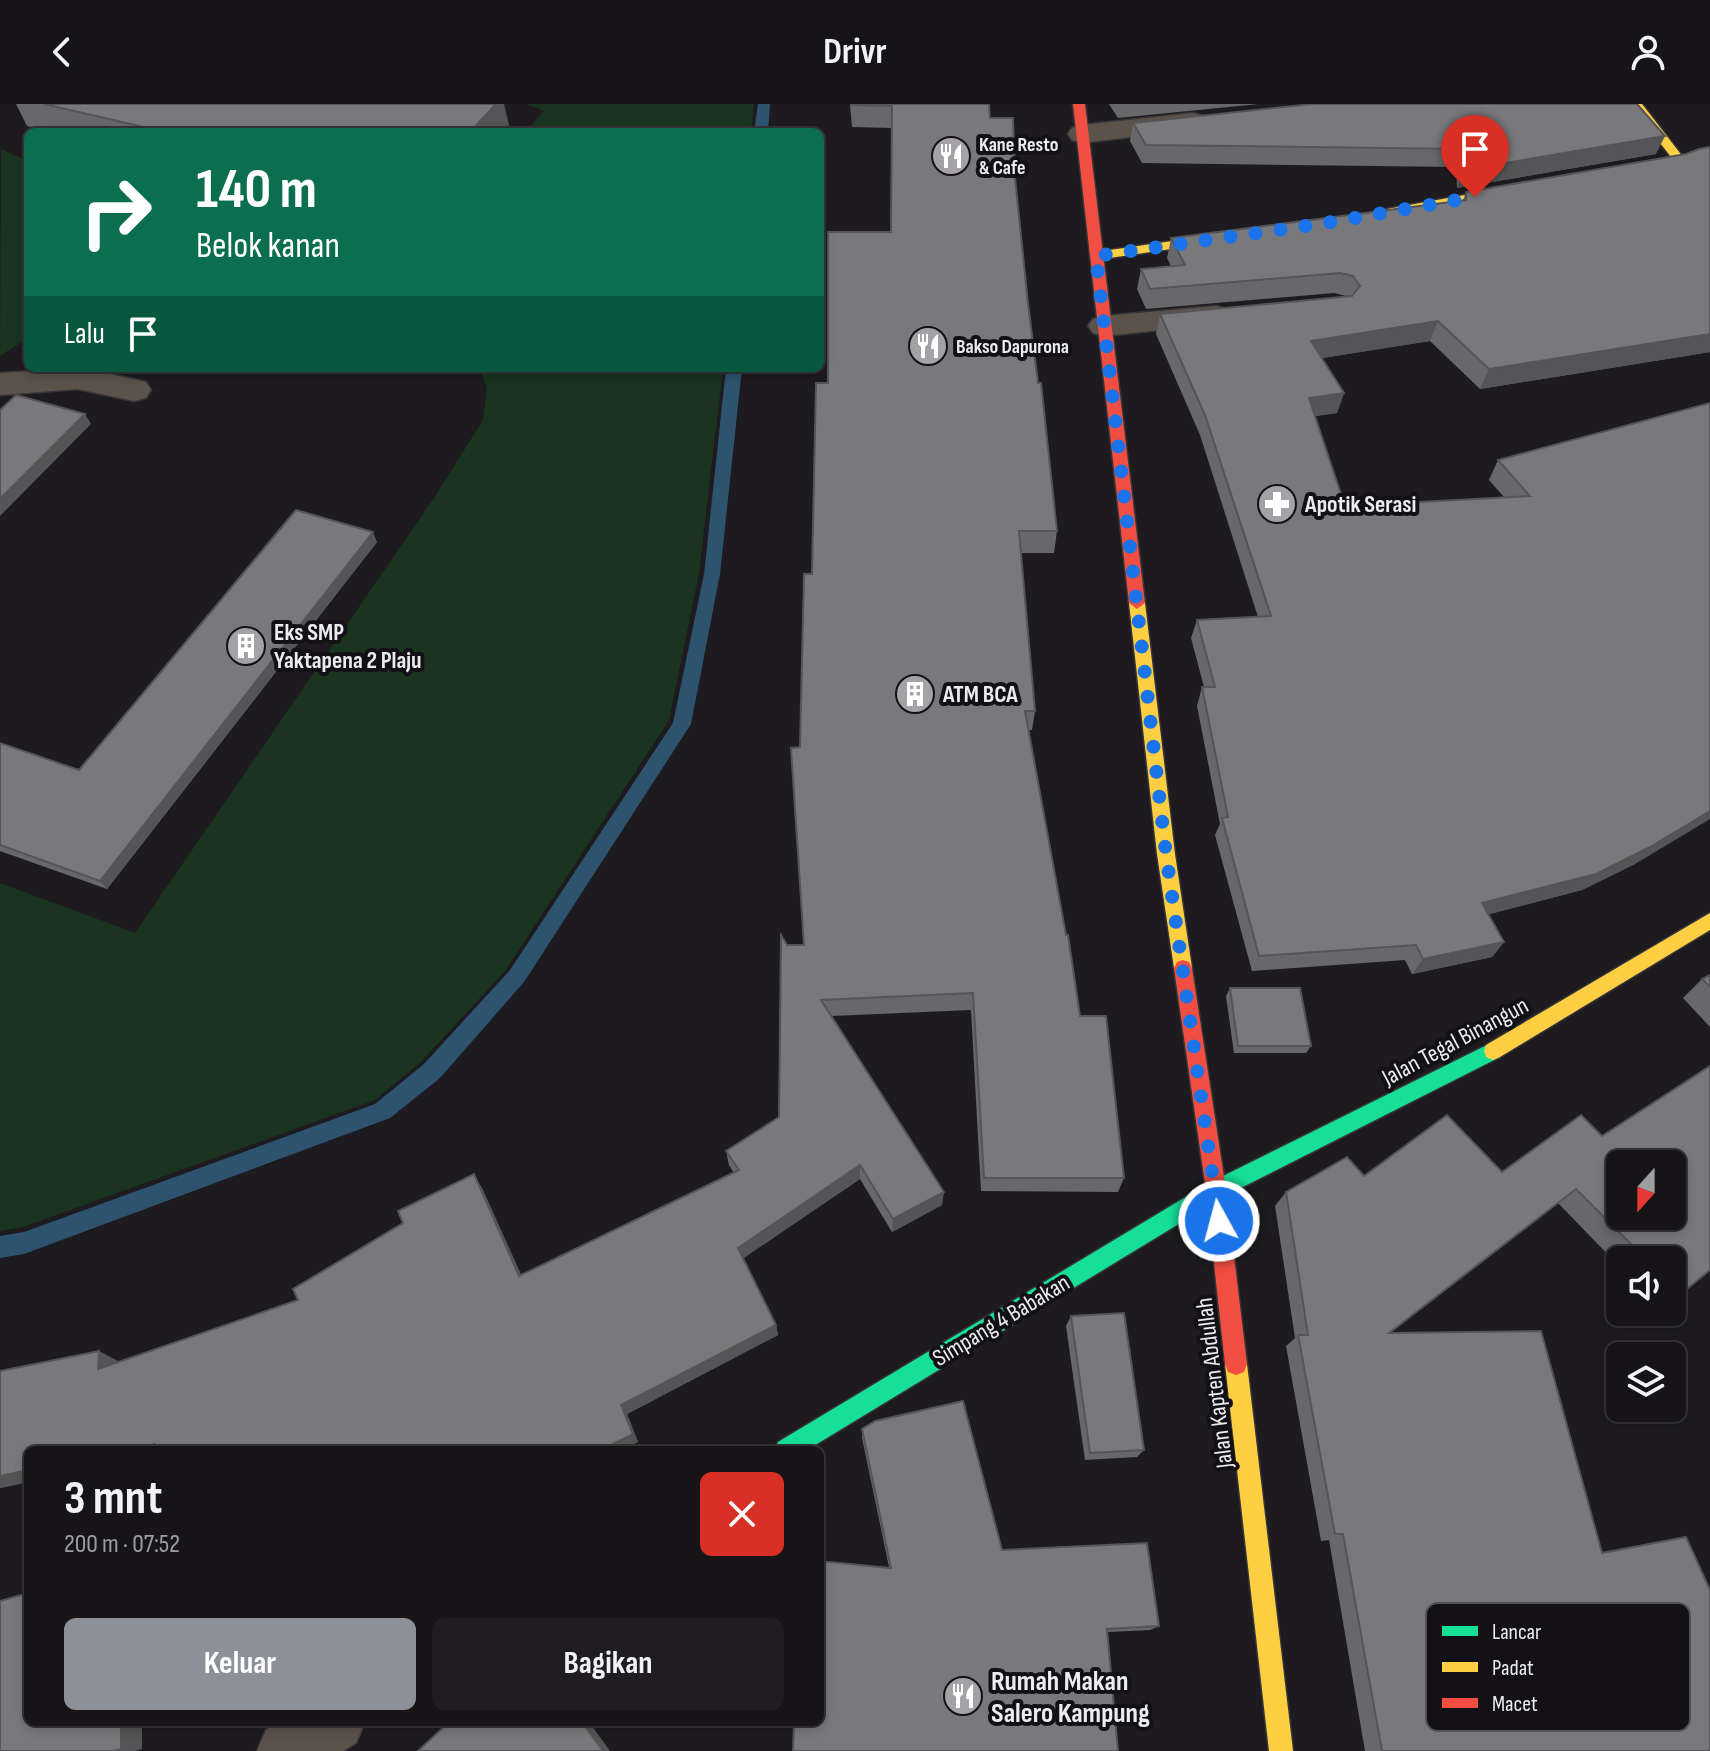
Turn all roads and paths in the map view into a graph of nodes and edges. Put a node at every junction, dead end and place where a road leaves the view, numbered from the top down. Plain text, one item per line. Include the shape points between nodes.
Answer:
1 (1079, 104) edge
2 (1636, 104) edge
3 (1223, 119) edge
4 (1082, 134) junction
5 (1599, 176) edge
6 (1537, 186) edge
7 (1366, 216) edge
8 (1245, 235) edge
9 (1096, 256) junction
10 (1242, 314) edge
11 (1104, 326) junction
12 (0, 384) edge
13 (134, 390) dead end
14 (1710, 921) edge
15 (1216, 1190) junction
16 (793, 1446) edge
17 (328, 1726) edge
18 (287, 1751) edge
19 (1281, 1751) edge

1 - 4 main road, Jalan Kapten Abdullah
2 - 5 main road via 1672,148 1675,162
3 - 4 street
4 - 9 main road, Jalan Kapten Abdullah
6 - 7 main road
8 - 9 main road
9 - 11 main road, Jalan Kapten Abdullah
10 - 11 street
11 - 15 main road, Jalan Kapten Abdullah via 1166,854
12 - 13 street via 78,378
14 - 15 main road, Jalan Tegal Binangun via 1513,1041
15 - 16 main road, Simpang 4 Babakan
15 - 19 main road, Jalan Kapten Abdullah
17 - 18 street

